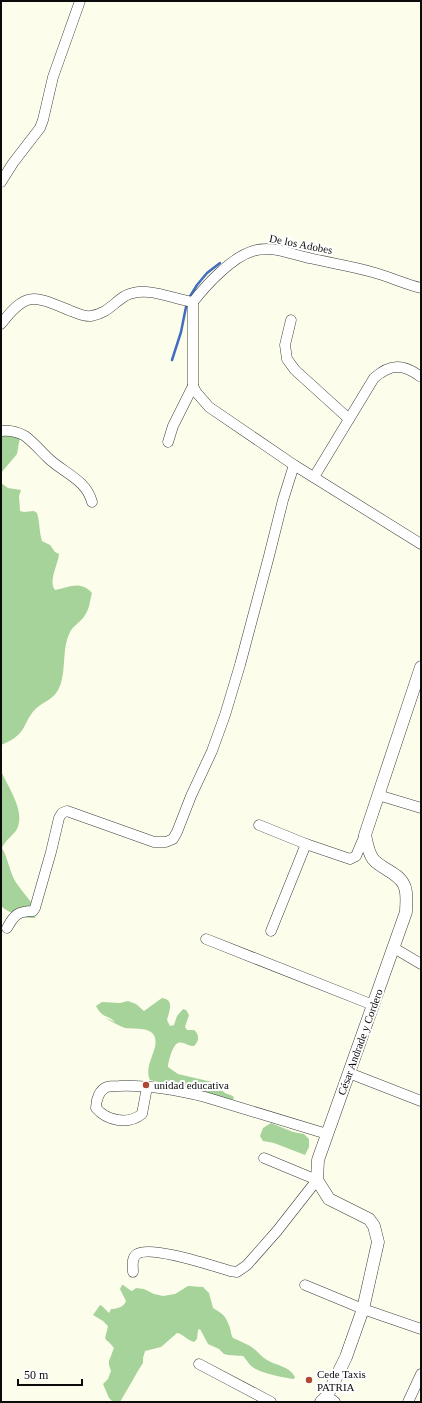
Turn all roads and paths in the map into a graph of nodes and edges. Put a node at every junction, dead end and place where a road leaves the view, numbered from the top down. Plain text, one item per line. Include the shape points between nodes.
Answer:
1 (80, 1) edge
2 (1, 182) edge
3 (421, 288) edge
4 (191, 302) junction
5 (291, 320) dead end
6 (1, 324) edge
7 (421, 376) edge
8 (193, 386) junction
9 (350, 419) junction
10 (1, 431) edge
11 (168, 442) dead end
12 (294, 465) junction
13 (314, 477) junction
14 (92, 502) dead end
15 (421, 544) edge
16 (421, 667) edge
17 (378, 795) junction
18 (421, 808) edge
19 (259, 825) dead end
20 (365, 835) junction
21 (306, 844) junction
22 (7, 928) dead end
23 (271, 931) dead end
24 (206, 939) dead end
25 (394, 948) junction
26 (421, 964) edge
27 (373, 1005) junction
28 (348, 1073) junction
29 (147, 1087) junction
30 (421, 1101) edge
31 (327, 1134) junction
32 (264, 1158) dead end
33 (317, 1180) junction
34 (133, 1272) dead end
35 (304, 1285) dead end
36 (363, 1309) junction
37 (421, 1329) edge
38 (199, 1364) dead end
39 (421, 1374) edge
40 (327, 1400) edge
41 (271, 1402) edge
42 (408, 1402) edge

1 - 2 street via 53,78 40,128
3 - 4 street, De los Adobes via 373,272 266,248 254,250 237,258
4 - 6 street via 148,292 136,293 125,296 105,312 90,316 43,300 30,299 11,311
4 - 8 street
5 - 9 street via 285,345 288,359 295,370
7 - 9 street via 409,368 398,366 382,371 374,378
8 - 11 street
8 - 12 street via 209,407
9 - 13 street
10 - 14 street via 14,431 24,436 47,458 82,484 90,494
12 - 13 street
12 - 22 street via 225,715 177,832 172,840 154,842 67,811 62,813 35,908 33,911 18,913
13 - 15 street
16 - 17 street
17 - 18 street
17 - 20 street
19 - 21 street
20 - 21 street via 356,856 350,859
20 - 25 street, César Andrade y Cordero via 374,860 400,879 406,892 406,912
21 - 23 street
24 - 27 street
25 - 26 street
25 - 27 street, César Andrade y Cordero
27 - 28 street, César Andrade y Cordero
28 - 30 street
28 - 31 street, César Andrade y Cordero
29 - 29 street via 107,1086 99,1095 96,1108 108,1118 137,1118 142,1114
29 - 31 street via 205,1097
31 - 33 street, César Andrade y Cordero via 318,1160
32 - 33 street
33 - 34 street via 277,1231 238,1272 171,1254 144,1252 136,1254 133,1259
33 - 36 street via 329,1199 368,1219 374,1226 378,1242
35 - 36 street
36 - 37 street
36 - 40 street
38 - 41 street
39 - 42 street

